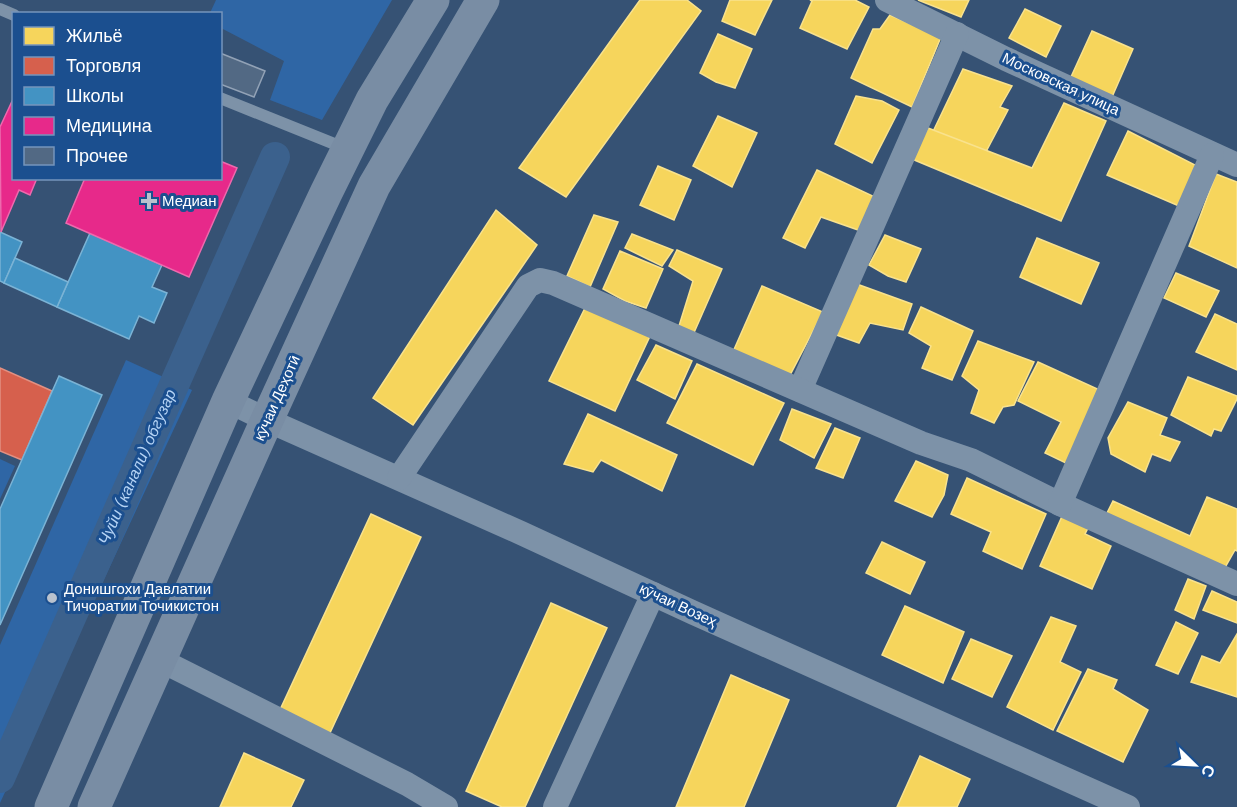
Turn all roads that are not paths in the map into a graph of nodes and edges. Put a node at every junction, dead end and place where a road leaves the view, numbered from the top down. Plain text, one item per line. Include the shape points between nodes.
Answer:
1 (433, 0) edge
2 (483, 0) edge
3 (887, 0) edge
4 (957, 34) junction
5 (222, 99) edge
6 (348, 149) junction
7 (1212, 155) junction
8 (1237, 165) edge
9 (800, 390) junction
10 (228, 401) junction
11 (267, 420) junction
12 (399, 478) junction
13 (1060, 504) junction
14 (1237, 584) edge
15 (653, 594) junction
16 (159, 660) junction
17 (51, 807) edge
18 (94, 807) edge
19 (446, 807) edge
20 (555, 807) edge
21 (1128, 807) edge

1 - 6 street via 372,100
2 - 11 street, кӯчаи Деҳотӣ via 374,186
3 - 4 street, Московская улица
4 - 7 street, Московская улица
4 - 9 street
5 - 6 lane
6 - 10 street
7 - 8 street, Московская улица
7 - 13 street
9 - 12 street via 540,280 528,286
9 - 13 street via 921,443 971,460
10 - 11 street, кӯчаи Возеҳ
10 - 17 street
11 - 12 street, кӯчаи Возеҳ
11 - 16 street, кӯчаи Деҳотӣ
12 - 15 street, кӯчаи Возеҳ
13 - 14 street
15 - 20 street
15 - 21 street, кӯчаи Возеҳ
16 - 18 street, кӯчаи Деҳотӣ
16 - 19 street

